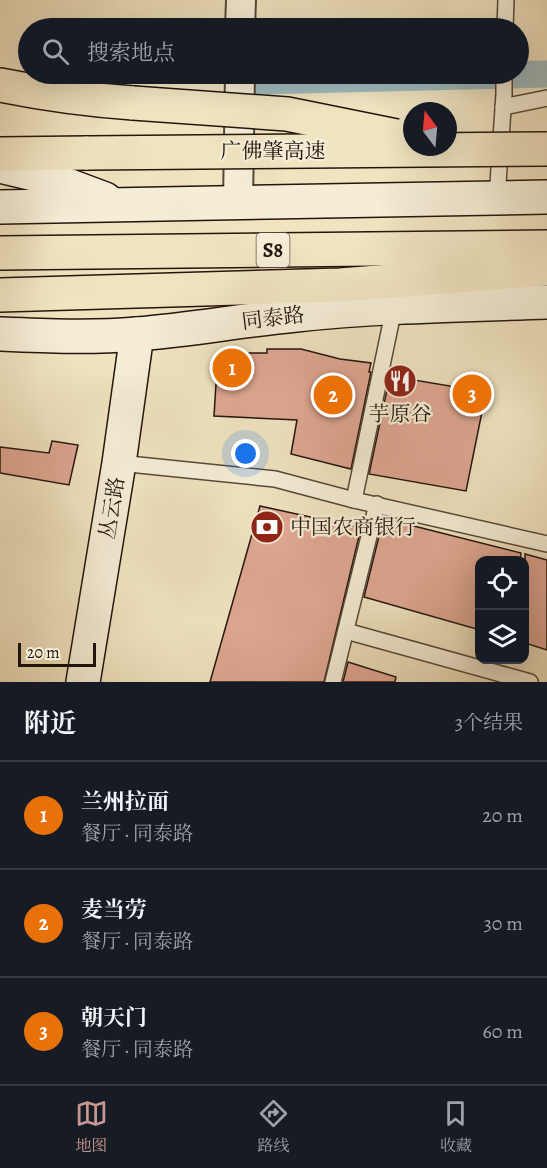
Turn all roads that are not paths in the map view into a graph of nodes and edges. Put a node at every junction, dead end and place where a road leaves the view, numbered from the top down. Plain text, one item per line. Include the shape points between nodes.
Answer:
1 (241, 0) edge
2 (506, 0) edge
3 (240, 18) edge
4 (505, 18) edge
5 (240, 84) edge
6 (504, 84) edge
7 (0, 85) edge
8 (547, 98) edge
9 (504, 100) junction
10 (0, 101) edge
11 (133, 103) junction
12 (403, 138) edge
13 (457, 148) edge
14 (403, 149) edge
15 (547, 149) edge
16 (0, 154) edge
17 (0, 166) edge
18 (547, 197) edge
19 (497, 198) junction
20 (238, 203) junction
21 (120, 205) junction
22 (0, 207) edge
23 (547, 247) edge
24 (0, 253) edge
25 (547, 269) edge
26 (0, 295) edge
27 (547, 302) edge
28 (394, 308) junction
29 (0, 334) edge
30 (137, 334) junction
31 (119, 463) junction
32 (354, 500) junction
33 (377, 504) junction
34 (547, 544) edge
35 (346, 631) junction
36 (83, 682) edge
37 (333, 682) edge
38 (530, 682) edge

1 - 3 street
2 - 4 lane
5 - 20 street
6 - 9 lane
7 - 11 highway via 88,100
8 - 9 lane
9 - 19 lane
10 - 11 highway
11 - 12 highway, bridge via 287,114
13 - 15 highway, 广佛肇高速, bridge
14 - 16 highway, 广佛肇高速, bridge
17 - 21 main road via 46,177
18 - 19 main road
19 - 20 main road
20 - 21 main road
21 - 22 main road
23 - 24 highway, S8
25 - 26 highway via 340,285
27 - 28 main road, 同泰路
28 - 30 main road, 同泰路
28 - 32 lane
29 - 30 main road, 同泰路
30 - 31 main road, 丛云路
31 - 32 lane via 275,479
31 - 36 main road, 丛云路
32 - 33 lane
33 - 34 lane
33 - 35 lane
35 - 37 lane
35 - 38 lane

